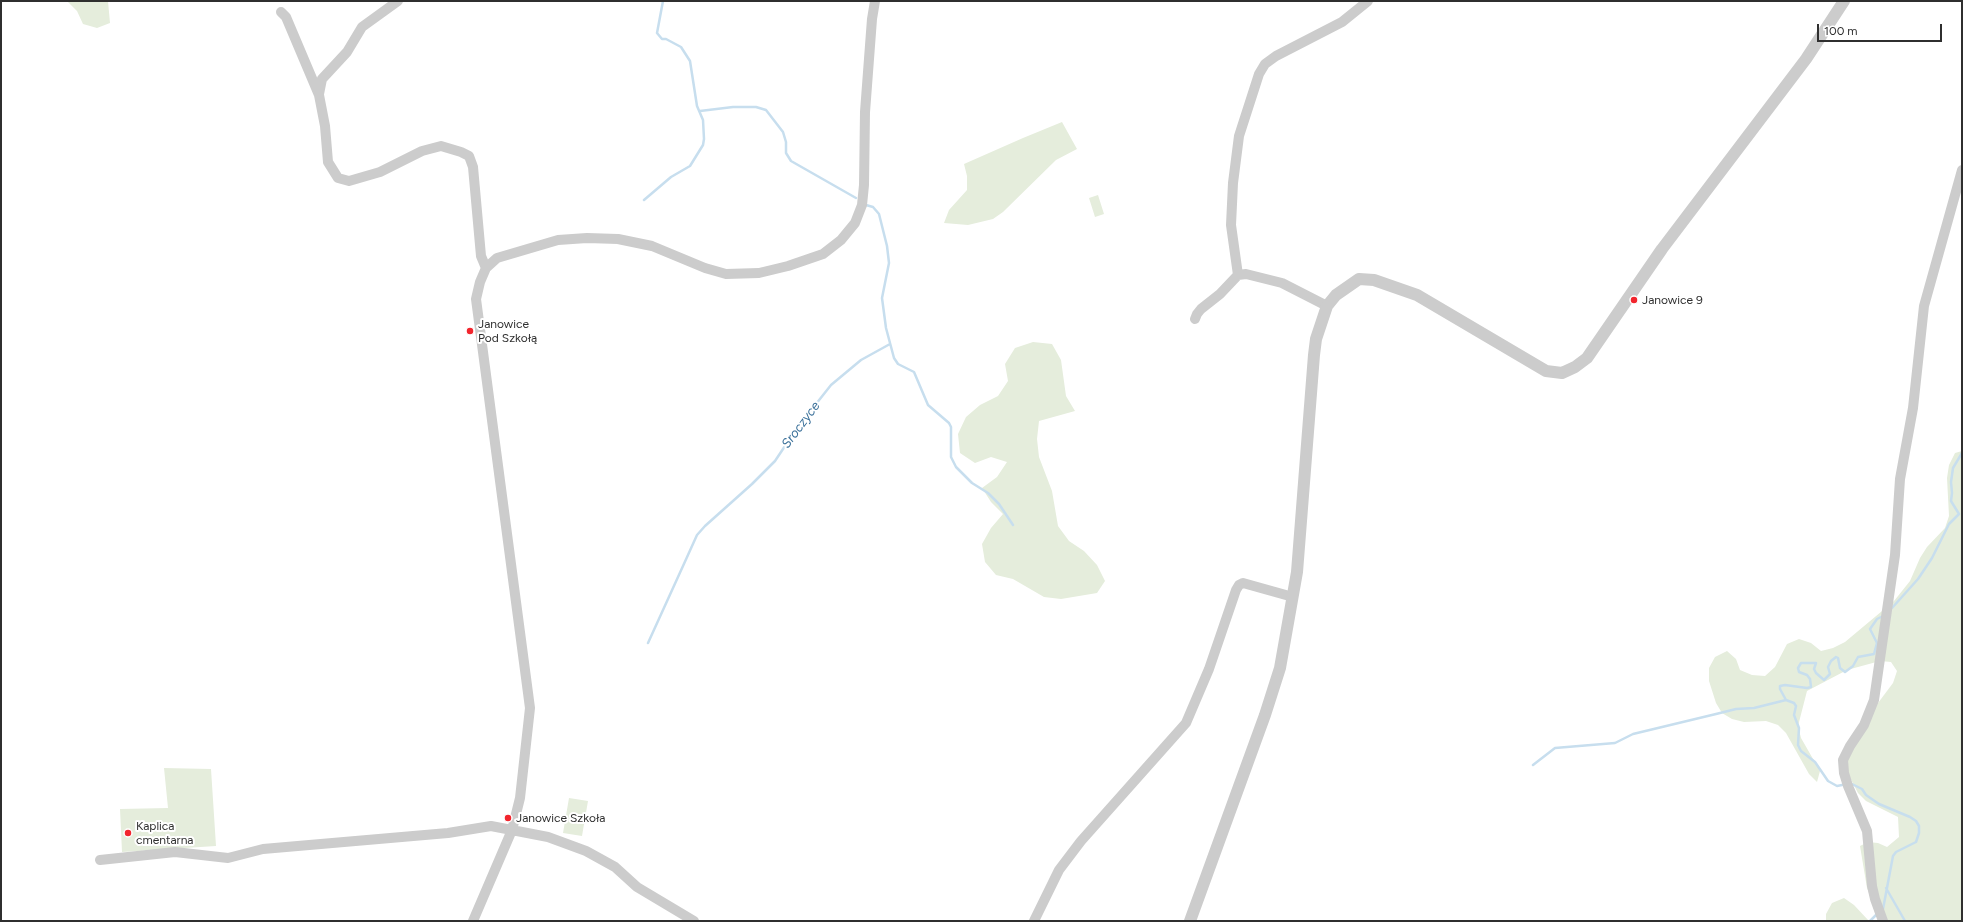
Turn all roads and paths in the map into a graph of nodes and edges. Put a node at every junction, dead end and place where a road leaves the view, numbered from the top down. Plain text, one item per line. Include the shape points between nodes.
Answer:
1 (398, 1) edge
2 (875, 1) edge
3 (1368, 1) edge
4 (1844, 1) edge
5 (281, 12) dead end
6 (319, 95) junction
7 (1962, 170) edge
8 (486, 268) junction
9 (1238, 275) junction
10 (1327, 306) junction
11 (1195, 319) dead end
12 (1293, 597) junction
13 (512, 830) junction
14 (100, 860) dead end
15 (473, 921) edge
16 (694, 921) edge
17 (1034, 921) edge
18 (1190, 921) edge
19 (1883, 921) edge

1 - 6 street via 362,27 347,52 322,79
2 - 8 street via 865,112 862,205 855,223 841,240 822,254 759,273 726,274 652,246 618,239 587,238 558,240 527,249 498,258
3 - 9 street via 1333,28 1276,56 1259,74 1239,136 1233,183 1231,225
4 - 10 street via 1806,59 1662,249 1587,358 1575,367 1562,373 1546,371 1417,295 1374,280 1359,279 1336,295
5 - 6 street via 286,17
6 - 8 street via 328,162 338,178 349,180 380,172 422,151 441,146 468,156 475,179 481,256
7 - 19 street via 1924,306 1913,408 1900,479 1895,555 1874,700 1864,725 1843,760 1848,786 1867,831 1872,886
8 - 13 street via 476,299 530,708 520,798
9 - 10 street via 1246,274 1282,283
9 - 11 street via 1201,309
10 - 12 street via 1316,339 1314,355
12 - 17 street via 1243,583 1239,585 1209,669 1186,723 1059,870
12 - 18 street via 1280,668
13 - 14 street via 491,826 448,833 263,849 228,858 175,852
13 - 15 street
13 - 16 street via 548,836 586,851 615,868 637,887

